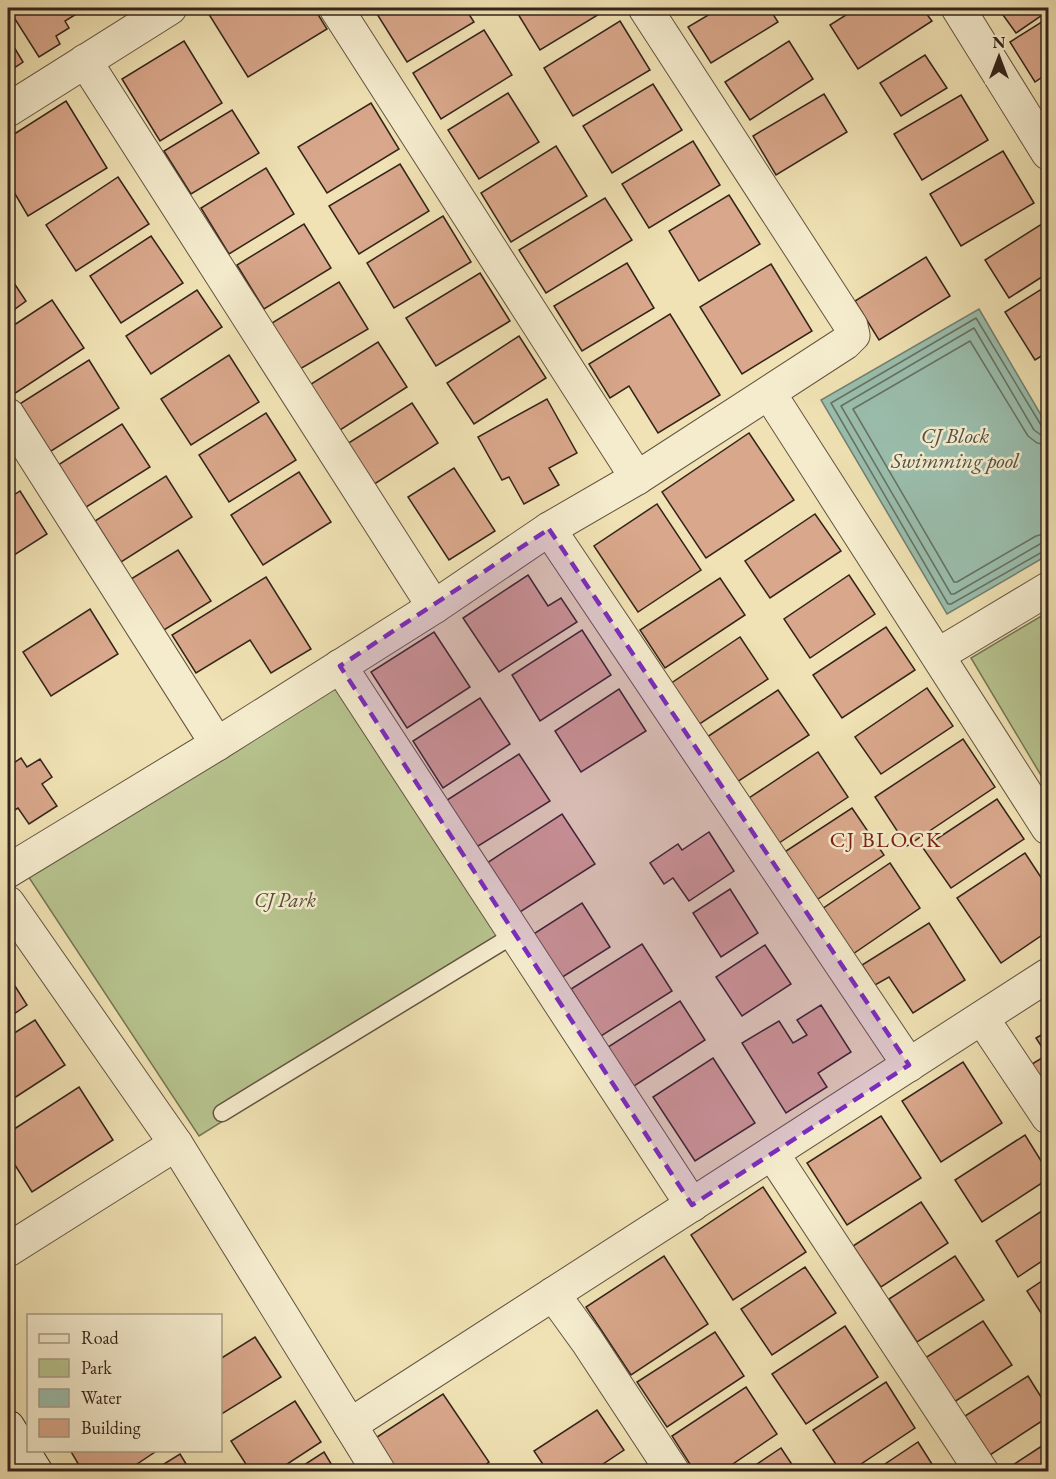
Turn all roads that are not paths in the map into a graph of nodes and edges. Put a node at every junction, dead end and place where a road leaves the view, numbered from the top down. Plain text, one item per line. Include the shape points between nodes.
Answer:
1 (336, 8) edge
2 (645, 8) edge
3 (958, 8) edge
4 (155, 11) edge
5 (85, 61) junction
6 (8, 110) edge
7 (1048, 153) edge
8 (769, 393) junction
9 (8, 415) edge
10 (637, 478) junction
11 (549, 529) junction
12 (1048, 589) edge
13 (434, 607) junction
14 (938, 655) junction
15 (340, 666) junction
16 (217, 744) junction
17 (1048, 828) edge
18 (8, 871) edge
19 (8, 903) edge
20 (515, 934) junction
21 (1048, 975) edge
22 (982, 1018) junction
23 (909, 1065) junction
24 (222, 1113) dead end
25 (1048, 1117) edge
26 (176, 1144) junction
27 (772, 1154) junction
28 (692, 1204) junction
29 (8, 1251) edge
30 (553, 1294) junction
31 (350, 1425) junction
32 (8, 1427) edge
33 (36, 1472) edge
34 (379, 1472) edge
35 (673, 1472) edge
36 (982, 1472) edge

1 - 10 street
2 - 8 street via 851,327 853,335 845,343
3 - 7 street
4 - 5 street
5 - 6 street
5 - 13 street
8 - 10 street
8 - 14 street
9 - 16 street
10 - 11 street
11 - 13 street
11 - 23 street
12 - 14 street
13 - 15 street
14 - 17 street
15 - 16 street
15 - 20 street
16 - 18 street
19 - 26 street
20 - 24 lane
20 - 28 street
21 - 22 street
22 - 23 street
22 - 25 street
23 - 27 street
26 - 29 street
26 - 31 street
27 - 28 street
27 - 36 street
28 - 30 street
30 - 31 street
30 - 35 street
31 - 34 street
32 - 33 street

